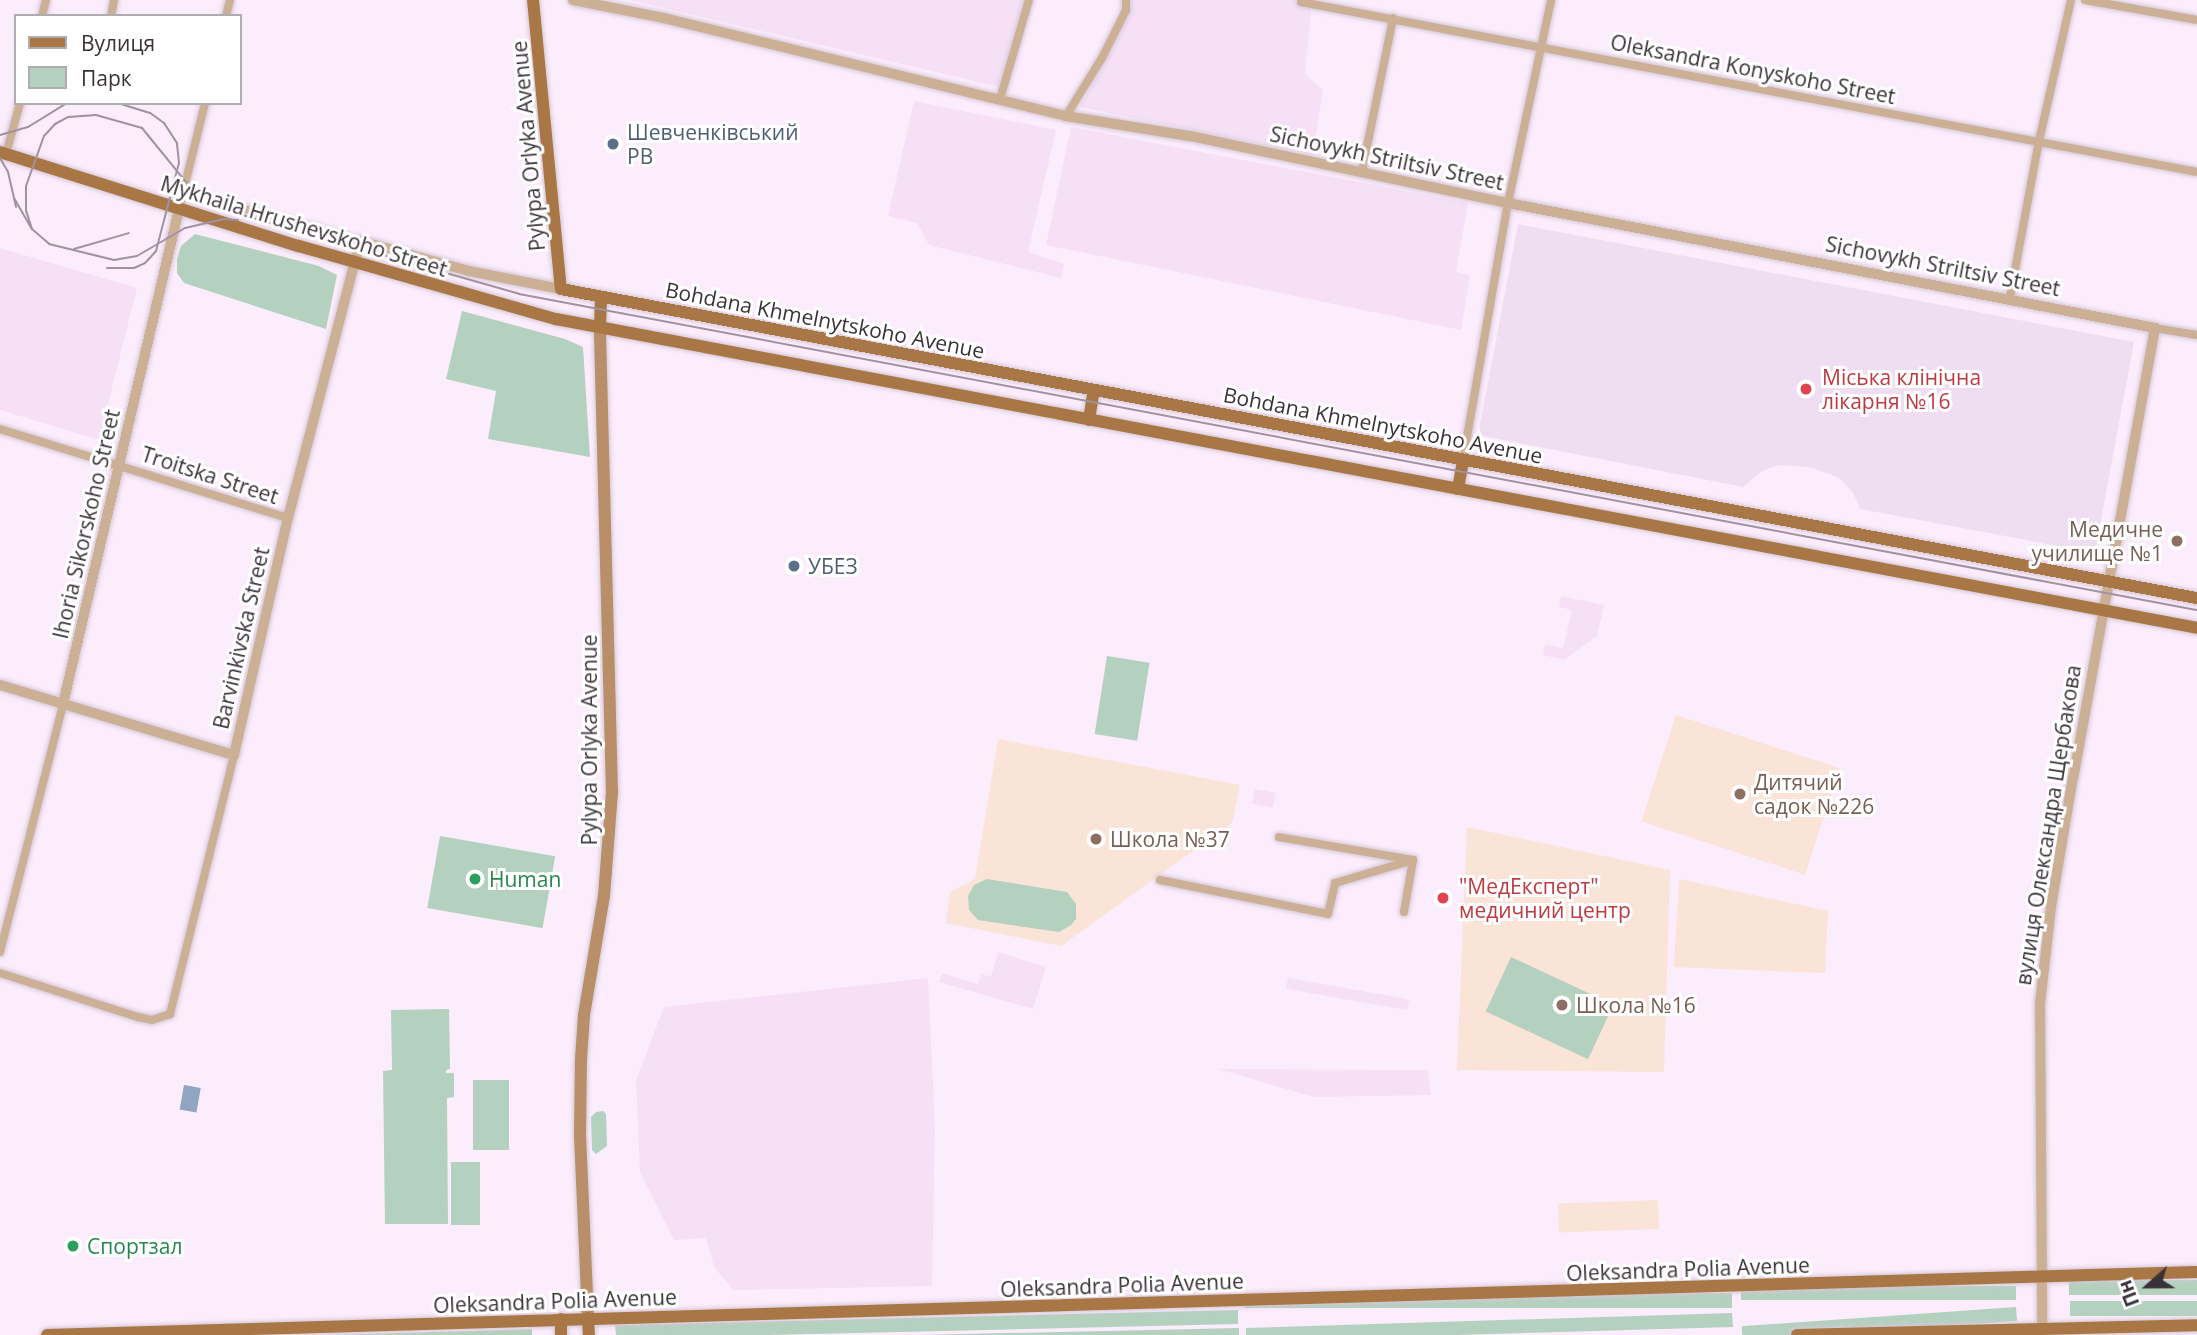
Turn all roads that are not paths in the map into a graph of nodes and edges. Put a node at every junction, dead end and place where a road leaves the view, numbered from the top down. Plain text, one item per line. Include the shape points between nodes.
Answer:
1 (533, 0) edge
2 (573, 0) edge
3 (1028, 0) edge
4 (1126, 0) edge
5 (1551, 0) edge
6 (2071, 0) edge
7 (2085, 0) edge
8 (1301, 2) dead end
9 (1393, 18) junction
10 (2197, 20) edge
11 (1542, 47) junction
12 (1000, 99) junction
13 (19, 105) edge
14 (205, 105) edge
15 (1066, 116) junction
16 (2039, 141) junction
17 (3, 153) edge
18 (1362, 171) junction
19 (2197, 172) edge
20 (184, 192) junction
21 (1508, 203) junction
22 (179, 209) junction
23 (360, 241) junction
24 (355, 262) junction
25 (561, 289) junction
26 (601, 297) junction
27 (2010, 297) junction
28 (600, 327) junction
29 (2155, 328) junction
30 (2197, 335) edge
31 (1094, 390) junction
32 (1089, 420) junction
33 (0, 429) edge
34 (1463, 460) junction
35 (121, 464) junction
36 (1458, 489) junction
37 (288, 518) junction
38 (2108, 581) junction
39 (2197, 598) edge
40 (2104, 611) junction
41 (2197, 628) edge
42 (0, 685) edge
43 (63, 704) junction
44 (233, 755) junction
45 (1279, 836) dead end
46 (1413, 860) junction
47 (1160, 880) dead end
48 (1405, 912) dead end
49 (0, 952) edge
50 (0, 973) edge
51 (2197, 1272) edge
52 (2041, 1275) junction
53 (588, 1318) junction
54 (561, 1319) junction
55 (2197, 1325) edge
56 (2042, 1333) edge
57 (47, 1335) edge
58 (561, 1335) edge
59 (589, 1335) edge
60 (1797, 1335) edge

1 - 25 main road, Pylypa Orlyka Avenue
2 - 12 street, Sichovykh Striltsiv Street
3 - 12 street
4 - 15 street via 1126,10 1102,58
5 - 11 street
6 - 16 street
7 - 10 street
8 - 9 street, Oleksandra Konyskoho Street
9 - 11 street, Oleksandra Konyskoho Street
9 - 18 street
11 - 16 street, Oleksandra Konyskoho Street
11 - 21 street
12 - 15 street, Sichovykh Striltsiv Street
13 - 17 street
14 - 20 street, Ihoria Sikorskoho Street
15 - 18 street, Sichovykh Striltsiv Street
16 - 19 street, Oleksandra Konyskoho Street
16 - 27 street
17 - 22 main road, Mykhaila Hrushevskoho Street
18 - 21 street, Sichovykh Striltsiv Street
20 - 22 street, Ihoria Sikorskoho Street
20 - 23 street, Mykhaila Hrushevskoho Street
21 - 27 street, Sichovykh Striltsiv Street
21 - 34 street
22 - 24 main road, Mykhaila Hrushevskoho Street
22 - 35 street, Ihoria Sikorskoho Street
23 - 24 street, Barvinkivska Street
23 - 25 street, Mykhaila Hrushevskoho Street via 470,271
24 - 28 main road, Mykhaila Hrushevskoho Street via 523,311
24 - 37 street, Barvinkivska Street
25 - 26 main road, Bohdana Khmelnytskoho Avenue
26 - 28 main road
26 - 31 main road, Bohdana Khmelnytskoho Avenue
27 - 29 street, Sichovykh Striltsiv Street
28 - 32 main road
28 - 53 main road, Pylypa Orlyka Avenue via 612,792 604,895 581,1059
29 - 30 street, Sichovykh Striltsiv Street
29 - 38 street, вулиця Олександра Щербакова
31 - 32 main road
31 - 34 main road, Bohdana Khmelnytskoho Avenue
32 - 36 main road
33 - 35 street, Troitska Street
34 - 36 main road
34 - 38 main road, Bohdana Khmelnytskoho Avenue
35 - 37 street, Troitska Street
35 - 43 street, Ihoria Sikorskoho Street
36 - 40 main road
37 - 44 street, Barvinkivska Street
38 - 39 main road, Bohdana Khmelnytskoho Avenue
38 - 40 street, вулиця Олександра Щербакова
40 - 41 main road
40 - 52 street, вулиця Олександра Щербакова via 2053,894 2039,1003
42 - 43 street
43 - 44 street
43 - 49 street, Ihoria Sikorskoho Street
44 - 50 street, Barvinkivska Street via 170,1014 138,1017
45 - 46 street
46 - 47 street via 1335,883 1328,914
46 - 48 street
51 - 52 main road, Oleksandra Polia Avenue
52 - 53 main road, Oleksandra Polia Avenue
52 - 56 street, вулиця Олександра Щербакова
53 - 54 main road, Oleksandra Polia Avenue
53 - 59 main road
54 - 57 main road, Oleksandra Polia Avenue
54 - 58 main road
55 - 56 main road
56 - 60 main road

